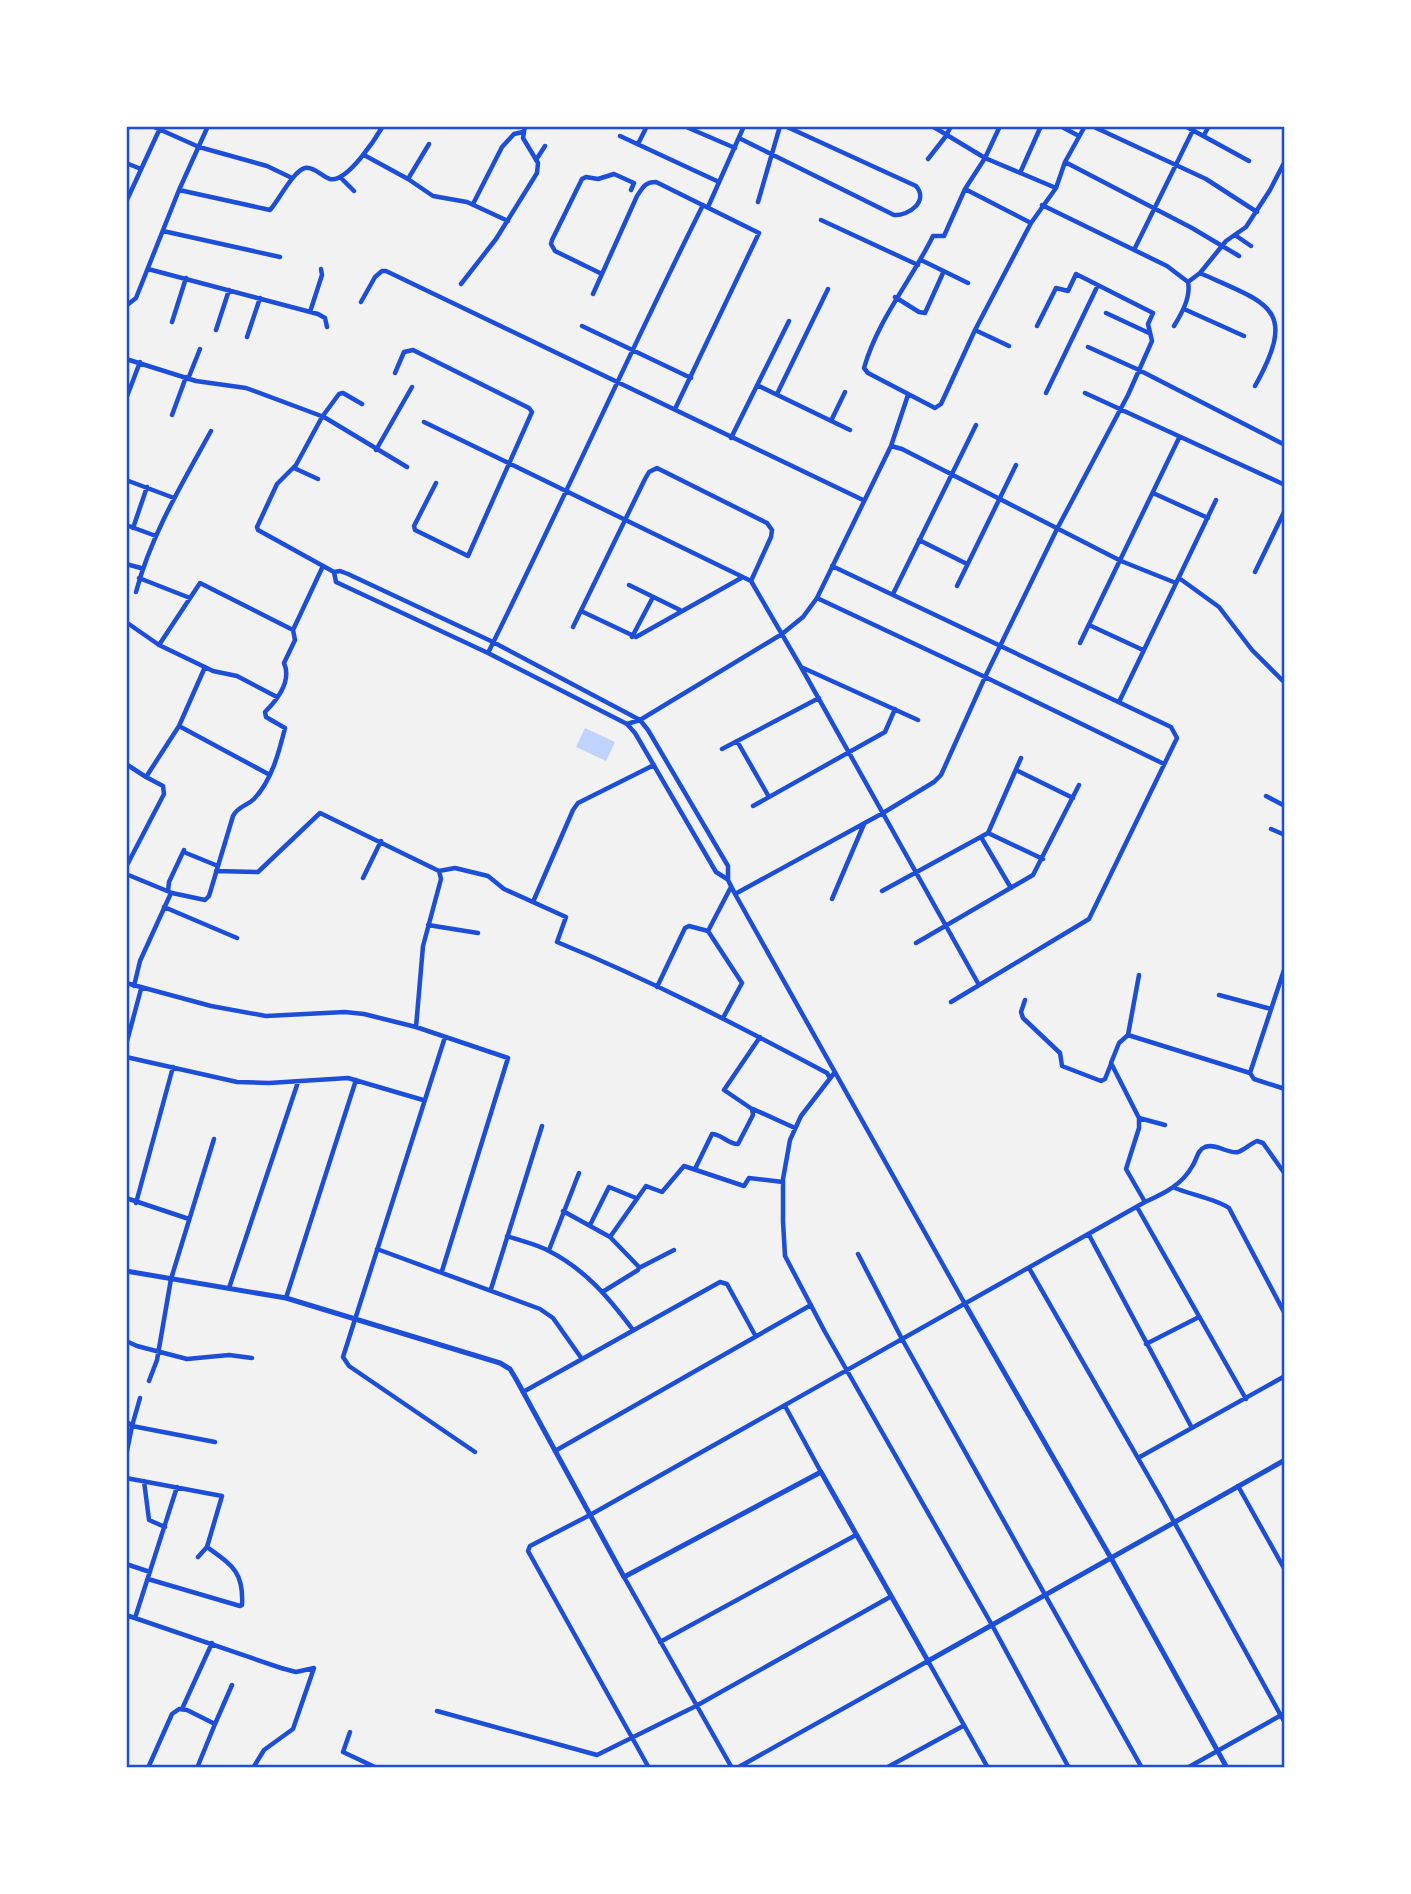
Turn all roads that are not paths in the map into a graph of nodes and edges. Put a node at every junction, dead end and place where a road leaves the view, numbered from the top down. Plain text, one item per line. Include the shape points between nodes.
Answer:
1 (152, 126) edge
2 (208, 126) edge
3 (383, 126) edge
4 (647, 126) edge
5 (684, 126) edge
6 (744, 126) edge
7 (783, 126) edge
8 (932, 126) edge
9 (951, 126) edge
10 (1000, 126) edge
11 (1041, 126) edge
12 (1060, 126) edge
13 (1085, 126) edge
14 (1092, 126) edge
15 (1185, 126) edge
16 (1209, 126) edge
17 (160, 128) edge
18 (524, 128) edge
19 (1193, 130) junction
20 (1204, 135) junction
21 (620, 136) dead end
22 (946, 136) junction
23 (1079, 136) junction
24 (739, 138) junction
25 (429, 144) dead end
26 (638, 144) junction
27 (545, 146) dead end
28 (199, 147) junction
29 (735, 148) junction
30 (772, 154) junction
31 (365, 155) junction
32 (985, 158) junction
33 (928, 159) dead end
34 (536, 160) junction
35 (1248, 161) dead end
36 (1285, 161) edge
37 (1065, 162) junction
38 (126, 163) edge
39 (1174, 166) junction
40 (141, 169) junction
41 (1020, 173) junction
42 (340, 177) junction
43 (292, 178) junction
44 (408, 179) junction
45 (719, 182) junction
46 (1056, 188) junction
47 (965, 189) junction
48 (179, 190) junction
49 (631, 190) dead end
50 (354, 191) dead end
51 (126, 202) edge
52 (758, 202) dead end
53 (473, 204) junction
54 (1042, 205) junction
55 (705, 206) junction
56 (1155, 208) junction
57 (1257, 212) junction
58 (821, 220) dead end
59 (508, 221) junction
60 (1031, 223) junction
61 (163, 231) junction
62 (1235, 235) junction
63 (1222, 246) junction
64 (1251, 246) dead end
65 (1134, 250) junction
66 (1239, 256) dead end
67 (280, 257) dead end
68 (919, 263) junction
69 (148, 269) junction
70 (321, 269) dead end
71 (943, 272) junction
72 (1200, 273) junction
73 (602, 274) junction
74 (186, 278) junction
75 (1188, 282) junction
76 (968, 283) dead end
77 (461, 284) dead end
78 (1098, 285) junction
79 (828, 289) dead end
80 (229, 290) junction
81 (593, 294) dead end
82 (895, 298) junction
83 (260, 299) junction
84 (361, 302) dead end
85 (127, 303) edge
86 (1184, 309) junction
87 (310, 312) junction
88 (1106, 313) dead end
89 (789, 321) dead end
90 (173, 322) dead end
91 (582, 326) dead end
92 (1037, 326) dead end
93 (1174, 326) dead end
94 (327, 327) dead end
95 (216, 330) dead end
96 (975, 330) junction
97 (1150, 333) junction
98 (1244, 336) dead end
99 (247, 337) dead end
100 (1009, 345) dead end
101 (1088, 347) dead end
102 (200, 349) dead end
103 (631, 350) junction
104 (126, 359) edge
105 (140, 362) junction
106 (1139, 370) junction
107 (395, 373) dead end
108 (187, 378) junction
109 (691, 378) junction
110 (618, 383) junction
111 (757, 385) junction
112 (1255, 386) dead end
113 (412, 387) dead end
114 (845, 392) dead end
115 (1046, 393) dead end
116 (1085, 393) dead end
117 (778, 394) junction
118 (908, 395) junction
119 (126, 399) edge
120 (362, 404) dead end
121 (675, 409) junction
122 (1120, 409) junction
123 (172, 415) dead end
124 (322, 417) junction
125 (831, 421) junction
126 (424, 422) dead end
127 (976, 425) dead end
128 (850, 430) dead end
129 (211, 431) dead end
130 (731, 438) junction
131 (1179, 438) junction
132 (1285, 445) edge
133 (891, 446) junction
134 (376, 450) junction
135 (509, 463) junction
136 (1016, 465) dead end
137 (407, 467) dead end
138 (294, 468) junction
139 (951, 476) junction
140 (318, 479) dead end
141 (126, 480) edge
142 (436, 483) dead end
143 (1285, 485) edge
144 (146, 487) junction
145 (567, 491) junction
146 (1153, 493) junction
147 (174, 498) junction
148 (863, 500) junction
149 (999, 500) junction
150 (1216, 500) dead end
151 (1285, 510) edge
152 (1208, 518) junction
153 (625, 519) junction
154 (126, 525) edge
155 (133, 528) junction
156 (1057, 529) junction
157 (156, 536) junction
158 (919, 540) junction
159 (1121, 561) junction
160 (126, 564) edge
161 (967, 564) junction
162 (323, 566) junction
163 (832, 566) junction
164 (141, 568) junction
165 (334, 572) junction
166 (1255, 572) dead end
167 (743, 577) junction
168 (139, 578) junction
169 (751, 581) junction
170 (1177, 581) junction
171 (629, 585) dead end
172 (957, 586) dead end
173 (136, 592) dead end
174 (892, 594) junction
175 (653, 597) junction
176 (190, 598) junction
177 (817, 598) junction
178 (581, 611) junction
179 (681, 611) junction
180 (126, 622) edge
181 (1089, 625) junction
182 (573, 627) dead end
183 (293, 630) junction
184 (782, 634) junction
185 (632, 637) junction
186 (493, 642) junction
187 (1080, 643) dead end
188 (159, 645) junction
189 (1000, 646) junction
190 (1143, 650) junction
191 (488, 653) junction
192 (205, 667) junction
193 (802, 667) junction
194 (985, 677) junction
195 (1285, 683) edge
196 (277, 697) junction
197 (818, 698) junction
198 (1119, 702) junction
199 (895, 709) junction
200 (640, 720) junction
201 (918, 720) dead end
202 (627, 724) junction
203 (179, 726) junction
204 (737, 741) junction
205 (722, 749) dead end
206 (849, 753) junction
207 (1021, 758) dead end
208 (126, 764) edge
209 (1164, 764) junction
210 (653, 765) junction
211 (1016, 770) junction
212 (270, 775) junction
213 (146, 777) junction
214 (1079, 785) dead end
215 (1266, 796) dead end
216 (769, 797) junction
217 (1073, 798) junction
218 (753, 806) dead end
219 (1285, 806) edge
220 (883, 813) junction
221 (697, 814) junction
222 (686, 820) junction
223 (864, 824) junction
224 (1270, 829) dead end
225 (988, 832) junction
226 (1285, 835) edge
227 (981, 837) junction
228 (381, 841) junction
229 (1043, 859) junction
230 (126, 867) edge
231 (217, 869) junction
232 (439, 871) junction
233 (916, 873) junction
234 (126, 874) edge
235 (363, 878) dead end
236 (728, 880) junction
237 (732, 887) junction
238 (1011, 888) junction
239 (883, 891) dead end
240 (170, 892) junction
241 (735, 894) junction
242 (832, 899) dead end
243 (533, 902) junction
244 (164, 906) junction
245 (428, 925) junction
246 (946, 926) junction
247 (708, 931) junction
248 (478, 933) dead end
249 (237, 938) dead end
250 (916, 943) dead end
251 (1285, 967) edge
252 (1139, 975) dead end
253 (1283, 976) edge
254 (126, 983) edge
255 (979, 985) junction
256 (134, 986) junction
257 (657, 987) junction
258 (141, 989) junction
259 (1219, 996) dead end
260 (1025, 1000) dead end
261 (951, 1002) dead end
262 (1271, 1009) junction
263 (723, 1018) junction
264 (416, 1027) junction
265 (1128, 1035) junction
266 (445, 1037) junction
267 (760, 1037) junction
268 (126, 1045) edge
269 (126, 1057) edge
270 (1111, 1063) junction
271 (173, 1068) junction
272 (835, 1072) junction
273 (1250, 1073) junction
274 (830, 1077) junction
275 (356, 1080) junction
276 (298, 1082) junction
277 (1285, 1090) edge
278 (423, 1100) junction
279 (752, 1109) junction
280 (1139, 1118) junction
281 (1165, 1125) dead end
282 (542, 1126) dead end
283 (794, 1128) junction
284 (214, 1139) dead end
285 (695, 1169) junction
286 (579, 1173) dead end
287 (1285, 1174) edge
288 (783, 1182) junction
289 (1175, 1188) junction
290 (126, 1198) edge
291 (636, 1198) junction
292 (1146, 1202) junction
293 (136, 1203) junction
294 (1137, 1207) junction
295 (563, 1211) junction
296 (189, 1219) junction
297 (590, 1225) junction
298 (1089, 1235) junction
299 (507, 1236) junction
300 (610, 1237) junction
301 (377, 1249) junction
302 (549, 1250) junction
303 (674, 1250) dead end
304 (858, 1254) dead end
305 (639, 1268) junction
306 (1029, 1268) junction
307 (126, 1271) edge
308 (442, 1271) junction
309 (171, 1279) junction
310 (229, 1288) junction
311 (491, 1289) junction
312 (604, 1291) junction
313 (286, 1298) junction
314 (965, 1304) junction
315 (811, 1305) junction
316 (1285, 1314) edge
317 (1199, 1317) junction
318 (355, 1318) junction
319 (633, 1330) junction
320 (755, 1335) junction
321 (902, 1339) junction
322 (126, 1341) edge
323 (1146, 1344) junction
324 (158, 1352) junction
325 (252, 1358) dead end
326 (582, 1359) junction
327 (847, 1371) junction
328 (1285, 1376) edge
329 (149, 1381) dead end
330 (523, 1392) junction
331 (140, 1398) dead end
332 (1246, 1399) junction
333 (785, 1406) junction
334 (126, 1421) edge
335 (132, 1426) junction
336 (1192, 1428) junction
337 (215, 1442) dead end
338 (555, 1451) junction
339 (475, 1452) dead end
340 (126, 1457) edge
341 (1138, 1458) junction
342 (1285, 1460) edge
343 (821, 1472) junction
344 (126, 1478) edge
345 (144, 1481) junction
346 (1238, 1486) junction
347 (177, 1487) junction
348 (590, 1515) junction
349 (1175, 1522) junction
350 (165, 1527) junction
351 (856, 1535) junction
352 (207, 1546) junction
353 (198, 1557) dead end
354 (1111, 1558) junction
355 (126, 1564) edge
356 (1285, 1570) edge
357 (150, 1572) junction
358 (624, 1577) junction
359 (148, 1579) junction
360 (1046, 1594) junction
361 (890, 1597) junction
362 (130, 1616) edge
363 (126, 1623) edge
364 (992, 1625) junction
365 (660, 1642) junction
366 (212, 1643) junction
367 (928, 1661) junction
368 (232, 1685) dead end
369 (696, 1706) junction
370 (182, 1709) junction
371 (437, 1711) dead end
372 (1283, 1714) edge
373 (1285, 1723) edge
374 (215, 1724) junction
375 (963, 1726) junction
376 (350, 1732) dead end
377 (633, 1738) junction
378 (1217, 1751) junction
379 (361, 1760) junction
380 (148, 1768) edge
381 (197, 1768) edge
382 (253, 1768) edge
383 (358, 1768) edge
384 (376, 1768) edge
385 (649, 1768) edge
386 (734, 1768) edge
387 (886, 1768) edge
388 (988, 1768) edge
389 (1069, 1768) edge
390 (1142, 1768) edge
391 (1187, 1768) edge
392 (1227, 1768) edge

1 - 17 street
2 - 28 street
3 - 31 street
4 - 26 street
5 - 29 street
6 - 24 street
7 - 30 street
7 - 30 street via 916,186 921,197 914,209 898,216
8 - 22 street
9 - 22 street
10 - 32 street
11 - 41 street
12 - 23 street
13 - 23 street
14 - 39 street
15 - 19 street
16 - 20 street
17 - 28 street
17 - 40 street
18 - 34 street via 524,143
18 - 53 street via 502,147
19 - 20 street
19 - 39 street
20 - 35 street
21 - 26 street
22 - 32 street
22 - 33 street
23 - 37 street
24 - 29 street
24 - 30 street
25 - 44 street
26 - 45 street
27 - 34 street
28 - 43 street
28 - 48 street
29 - 45 street
30 - 52 street
31 - 42 street
31 - 44 street
32 - 41 street
32 - 47 street
34 - 59 street via 537,173
36 - 57 street
37 - 46 street
37 - 56 street
38 - 40 street
39 - 56 street
39 - 57 street via 1206,179
40 - 51 street
41 - 46 street
42 - 43 street via 330,179 306,168
42 - 50 street
43 - 48 street via 270,210
44 - 53 street via 433,196
45 - 55 street
46 - 54 street
47 - 60 street
47 - 68 street via 944,236 933,236
48 - 61 street
49 - 73 street via 634,183 614,174 582,179 552,240 555,251
53 - 59 street
54 - 60 street
54 - 65 street
55 - 73 street via 656,182 644,185
55 - 103 street
55 - 109 street via 760,235
56 - 63 street
56 - 65 street
57 - 62 street
58 - 68 street
59 - 77 street
60 - 96 street
61 - 67 street
61 - 69 street
62 - 63 street
62 - 64 street
63 - 66 street
63 - 72 street
65 - 75 street
68 - 71 street
68 - 82 street
69 - 74 street
69 - 85 street via 136,298
70 - 87 street
71 - 76 street
71 - 82 street via 925,313
72 - 75 street
72 - 112 street via 1245,294 1273,315 1274,348
73 - 81 street
74 - 80 street
74 - 90 street
75 - 86 street
78 - 92 street via 1076,274 1068,291 1056,288
78 - 97 street via 1151,311
78 - 115 street
79 - 117 street
80 - 83 street
80 - 95 street
82 - 118 street via 864,368
83 - 87 street
83 - 99 street
84 - 110 street via 375,277 386,271
86 - 93 street
86 - 98 street
87 - 94 street via 323,316
88 - 97 street
89 - 111 street
91 - 103 street
96 - 100 street
96 - 118 street via 939,406
97 - 106 street via 1152,341
101 - 106 street
102 - 108 street
103 - 109 street
103 - 110 street
104 - 105 street
105 - 108 street
105 - 119 street
106 - 122 street
106 - 132 street
107 - 135 street via 404,352 413,350 529,408 532,415
108 - 123 street
108 - 124 street via 246,388
109 - 121 street
110 - 121 street
110 - 145 street
111 - 117 street
111 - 130 street
113 - 134 street
114 - 125 street
116 - 122 street
117 - 125 street
118 - 133 street
120 - 124 street via 339,394
121 - 130 street
122 - 131 street
122 - 156 street
124 - 134 street
124 - 138 street
125 - 128 street
126 - 135 street
127 - 139 street
129 - 147 street
130 - 148 street
131 - 143 street
131 - 146 street
133 - 139 street
133 - 148 street
134 - 137 street
135 - 142 street via 468,556 415,530
135 - 145 street
136 - 149 street
138 - 140 street
138 - 162 street via 277,484 257,527
139 - 149 street
139 - 158 street
141 - 144 street
144 - 147 street
144 - 155 street
145 - 153 street
145 - 186 street
146 - 152 street
146 - 159 street
147 - 157 street
148 - 163 street
149 - 156 street
149 - 161 street
150 - 152 street
151 - 166 street
152 - 170 street
153 - 167 street
153 - 169 street via 649,472 664,470 767,523 771,537
153 - 178 street
154 - 155 street
155 - 157 street
156 - 159 street
156 - 189 street
157 - 164 street
158 - 161 street
158 - 174 street
159 - 170 street
159 - 181 street
160 - 164 street
161 - 172 street
162 - 165 street
162 - 183 street
163 - 174 street
163 - 177 street
164 - 168 street
165 - 186 street via 348,574
165 - 191 street via 336,582
167 - 169 street
167 - 179 street
168 - 173 street
168 - 176 street
169 - 184 street
170 - 190 street
170 - 195 street via 1219,607
171 - 175 street
174 - 189 street
175 - 179 street
175 - 185 street
176 - 183 street via 200,583
176 - 188 street
177 - 184 street
177 - 194 street
178 - 182 street
178 - 185 street
179 - 185 street
180 - 188 street
181 - 187 street
181 - 190 street
183 - 196 street via 295,640 284,663 287,677
184 - 193 street
184 - 200 street
186 - 191 street
186 - 200 street
188 - 192 street
189 - 194 street
189 - 198 street
190 - 198 street
191 - 202 street
192 - 196 street via 237,676
192 - 203 street
193 - 197 street
193 - 199 street
194 - 209 street
194 - 220 street via 938,779
196 - 212 street via 264,716 285,728
197 - 204 street
197 - 206 street
198 - 209 street via 1175,731 1177,738
199 - 201 street
199 - 206 street via 885,732
200 - 202 street
200 - 221 street
202 - 210 street
203 - 212 street
203 - 213 street
204 - 205 street
204 - 216 street
206 - 216 street
206 - 220 street
207 - 211 street
208 - 213 street
209 - 255 street via 1089,919
210 - 222 street
210 - 243 street via 578,803
211 - 217 street
211 - 225 street
212 - 231 street via 253,801 236,810
213 - 230 street via 163,786 164,794
214 - 217 street
215 - 219 street
216 - 218 street
217 - 229 street
220 - 223 street
220 - 233 street
221 - 222 street
221 - 236 street via 728,866
222 - 236 street via 716,872
223 - 241 street
223 - 242 street
224 - 226 street
225 - 227 street
225 - 229 street
227 - 233 street
227 - 238 street
228 - 231 street via 320,813 258,872
228 - 232 street
228 - 235 street
229 - 238 street via 1036,873
231 - 240 street via 205,900
231 - 240 street via 185,851 169,882
232 - 243 street via 455,868 488,876
232 - 245 street via 441,879
233 - 239 street
233 - 246 street
234 - 240 street
236 - 237 street
237 - 241 street
237 - 247 street
238 - 246 street
240 - 244 street
241 - 272 street
243 - 257 street via 566,916 557,942
244 - 249 street
244 - 256 street
245 - 248 street
245 - 264 street
246 - 250 street
246 - 255 street
247 - 257 street via 685,928
247 - 263 street via 743,983
251 - 253 street
252 - 265 street
253 - 262 street
254 - 256 street
255 - 261 street
256 - 258 street
257 - 263 street
258 - 264 street via 266,1016 355,1013
258 - 268 street
259 - 262 street
260 - 270 street via 1023,1018 1060,1053 1062,1066 1101,1081
262 - 273 street
263 - 267 street
264 - 266 street
265 - 270 street via 1119,1043
265 - 273 street
266 - 278 street
266 - 308 street via 508,1058
267 - 274 street
267 - 279 street via 724,1090
269 - 271 street
270 - 280 street
271 - 276 street via 237,1082
271 - 293 street
272 - 274 street
272 - 314 street
273 - 277 street via 1254,1079
274 - 283 street
275 - 276 street
275 - 278 street
275 - 313 street
276 - 310 street
278 - 301 street
279 - 283 street
279 - 285 street via 738,1144 712,1135
280 - 281 street
280 - 292 street via 1126,1169
282 - 299 street
283 - 288 street
284 - 296 street
285 - 288 street via 744,1186 748,1178
285 - 291 street via 684,1166 662,1192 647,1185
286 - 295 street
287 - 289 street via 1257,1141 1239,1152 1204,1147
288 - 315 street via 785,1256
289 - 292 street
289 - 316 street via 1229,1208
290 - 293 street
291 - 297 street via 609,1187
291 - 300 street
292 - 294 street
293 - 296 street
294 - 298 street
294 - 317 street
295 - 297 street
295 - 302 street
296 - 309 street
297 - 300 street
298 - 306 street
298 - 323 street
299 - 302 street
299 - 311 street
300 - 305 street
301 - 308 street
301 - 318 street
302 - 312 street
303 - 305 street
304 - 321 street
305 - 312 street
306 - 314 street
306 - 341 street
307 - 309 street
308 - 311 street
309 - 310 street
309 - 324 street
310 - 313 street
311 - 326 street via 548,1313
312 - 319 street
313 - 318 street
314 - 321 street
314 - 354 street
315 - 320 street
315 - 327 street
317 - 323 street
317 - 332 street
318 - 330 street via 500,1363 510,1369
318 - 339 street via 343,1354 346,1363
319 - 320 street via 724,1282
319 - 326 street
320 - 338 street
321 - 327 street
321 - 360 street
322 - 324 street
323 - 336 street
324 - 325 street via 187,1359
324 - 329 street
326 - 330 street
327 - 333 street
327 - 364 street
328 - 332 street
330 - 338 street
331 - 335 street
332 - 336 street
333 - 343 street
333 - 348 street
334 - 335 street
335 - 337 street
335 - 340 street
336 - 341 street
338 - 348 street
341 - 349 street
342 - 346 street
343 - 351 street
343 - 358 street
344 - 345 street
345 - 347 street
345 - 350 street via 149,1520
346 - 349 street
346 - 356 street
347 - 350 street
347 - 352 street via 219,1494 222,1499
348 - 358 street
348 - 377 street via 528,1551
349 - 354 street
349 - 372 street
350 - 357 street
351 - 361 street
351 - 365 street
352 - 353 street
352 - 359 street via 240,1576 242,1605
354 - 360 street
354 - 378 street
355 - 357 street
357 - 359 street
358 - 365 street
359 - 362 street
360 - 364 street
360 - 390 street
361 - 367 street
361 - 369 street
362 - 363 street
362 - 366 street
364 - 367 street
364 - 389 street
365 - 369 street
366 - 370 street
366 - 382 street via 296,1672 314,1668 293,1729 264,1750
367 - 375 street
367 - 386 street
368 - 374 street
369 - 377 street
369 - 386 street
370 - 374 street
370 - 380 street via 172,1714
371 - 377 street via 593,1755
372 - 373 street
372 - 378 street
374 - 381 street
375 - 387 street
375 - 388 street
376 - 379 street via 343,1751
377 - 385 street
378 - 391 street
378 - 392 street
379 - 383 street
379 - 384 street

